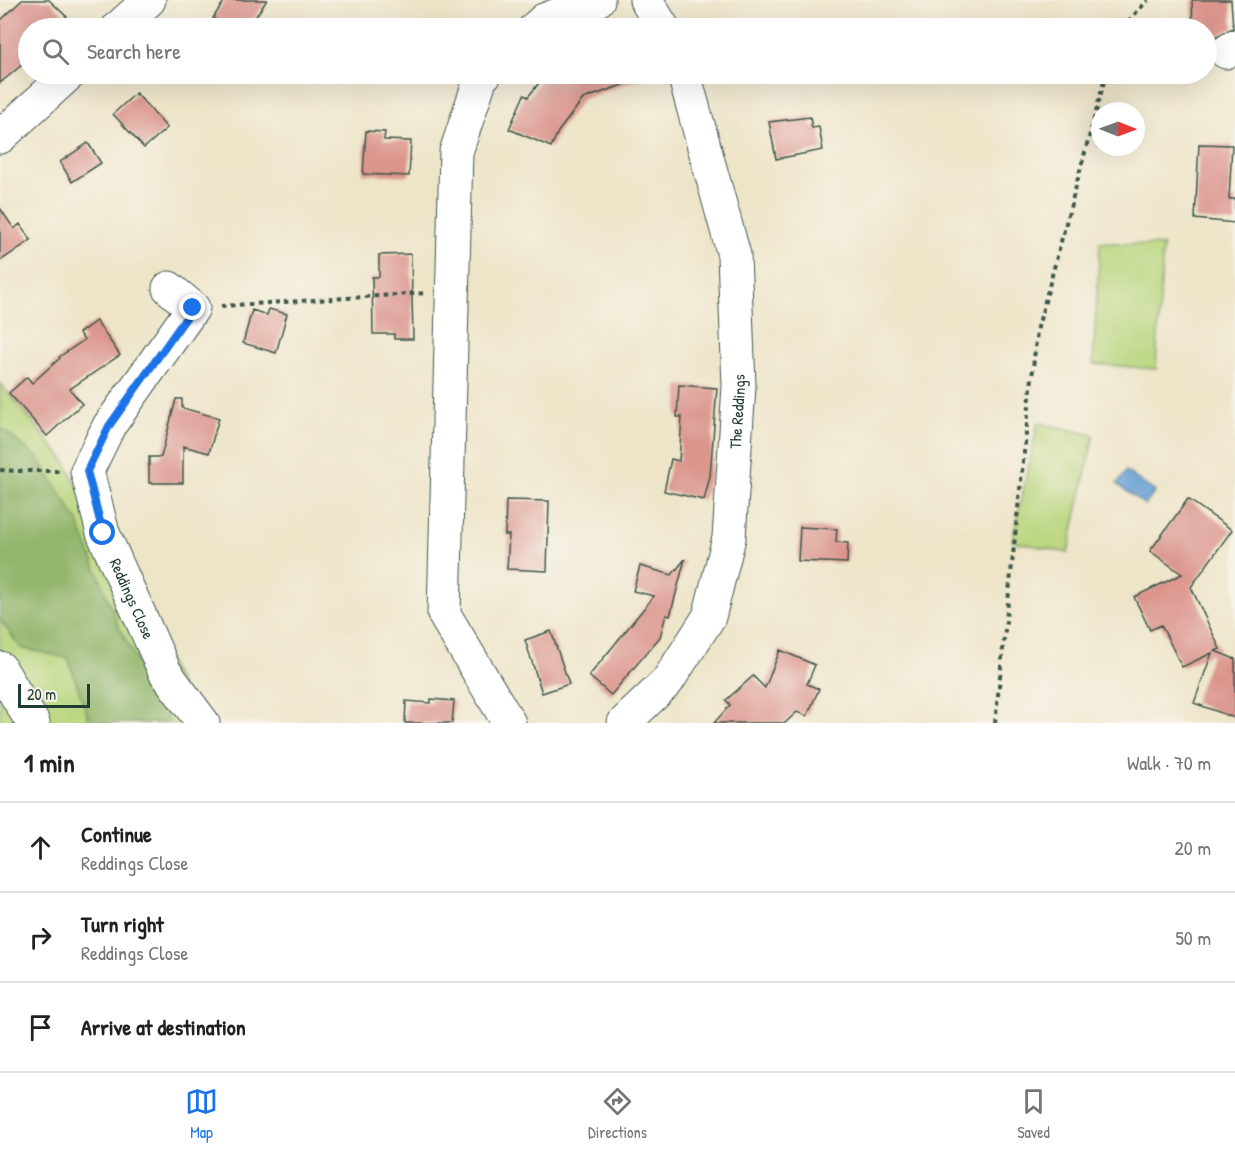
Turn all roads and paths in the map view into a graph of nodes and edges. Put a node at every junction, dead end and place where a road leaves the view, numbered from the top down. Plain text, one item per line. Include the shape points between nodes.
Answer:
1 (149, 0) edge
2 (598, 0) edge
3 (646, 0) edge
4 (1148, 0) edge
5 (129, 18) edge
6 (549, 18) edge
7 (657, 18) edge
8 (1131, 18) edge
9 (58, 84) edge
10 (479, 84) edge
11 (687, 84) edge
12 (1103, 84) edge
13 (0, 137) edge
14 (452, 291) junction
15 (181, 298) joint
16 (0, 470) edge
17 (87, 471) junction
18 (0, 668) edge
19 (33, 723) edge
20 (203, 723) edge
21 (509, 723) edge
22 (624, 723) edge
23 (995, 723) edge

1 - 5 street
2 - 6 street
3 - 7 street
4 - 8 path
9 - 13 street
10 - 14 street via 456,152
11 - 22 street, The Reddings via 734,255 739,386 729,538 709,617 667,682
12 - 23 path via 1037,330
14 - 15 path
14 - 21 street via 444,614
15 - 17 street
16 - 17 path
17 - 20 street, Reddings Close via 103,533 165,672
18 - 19 street

